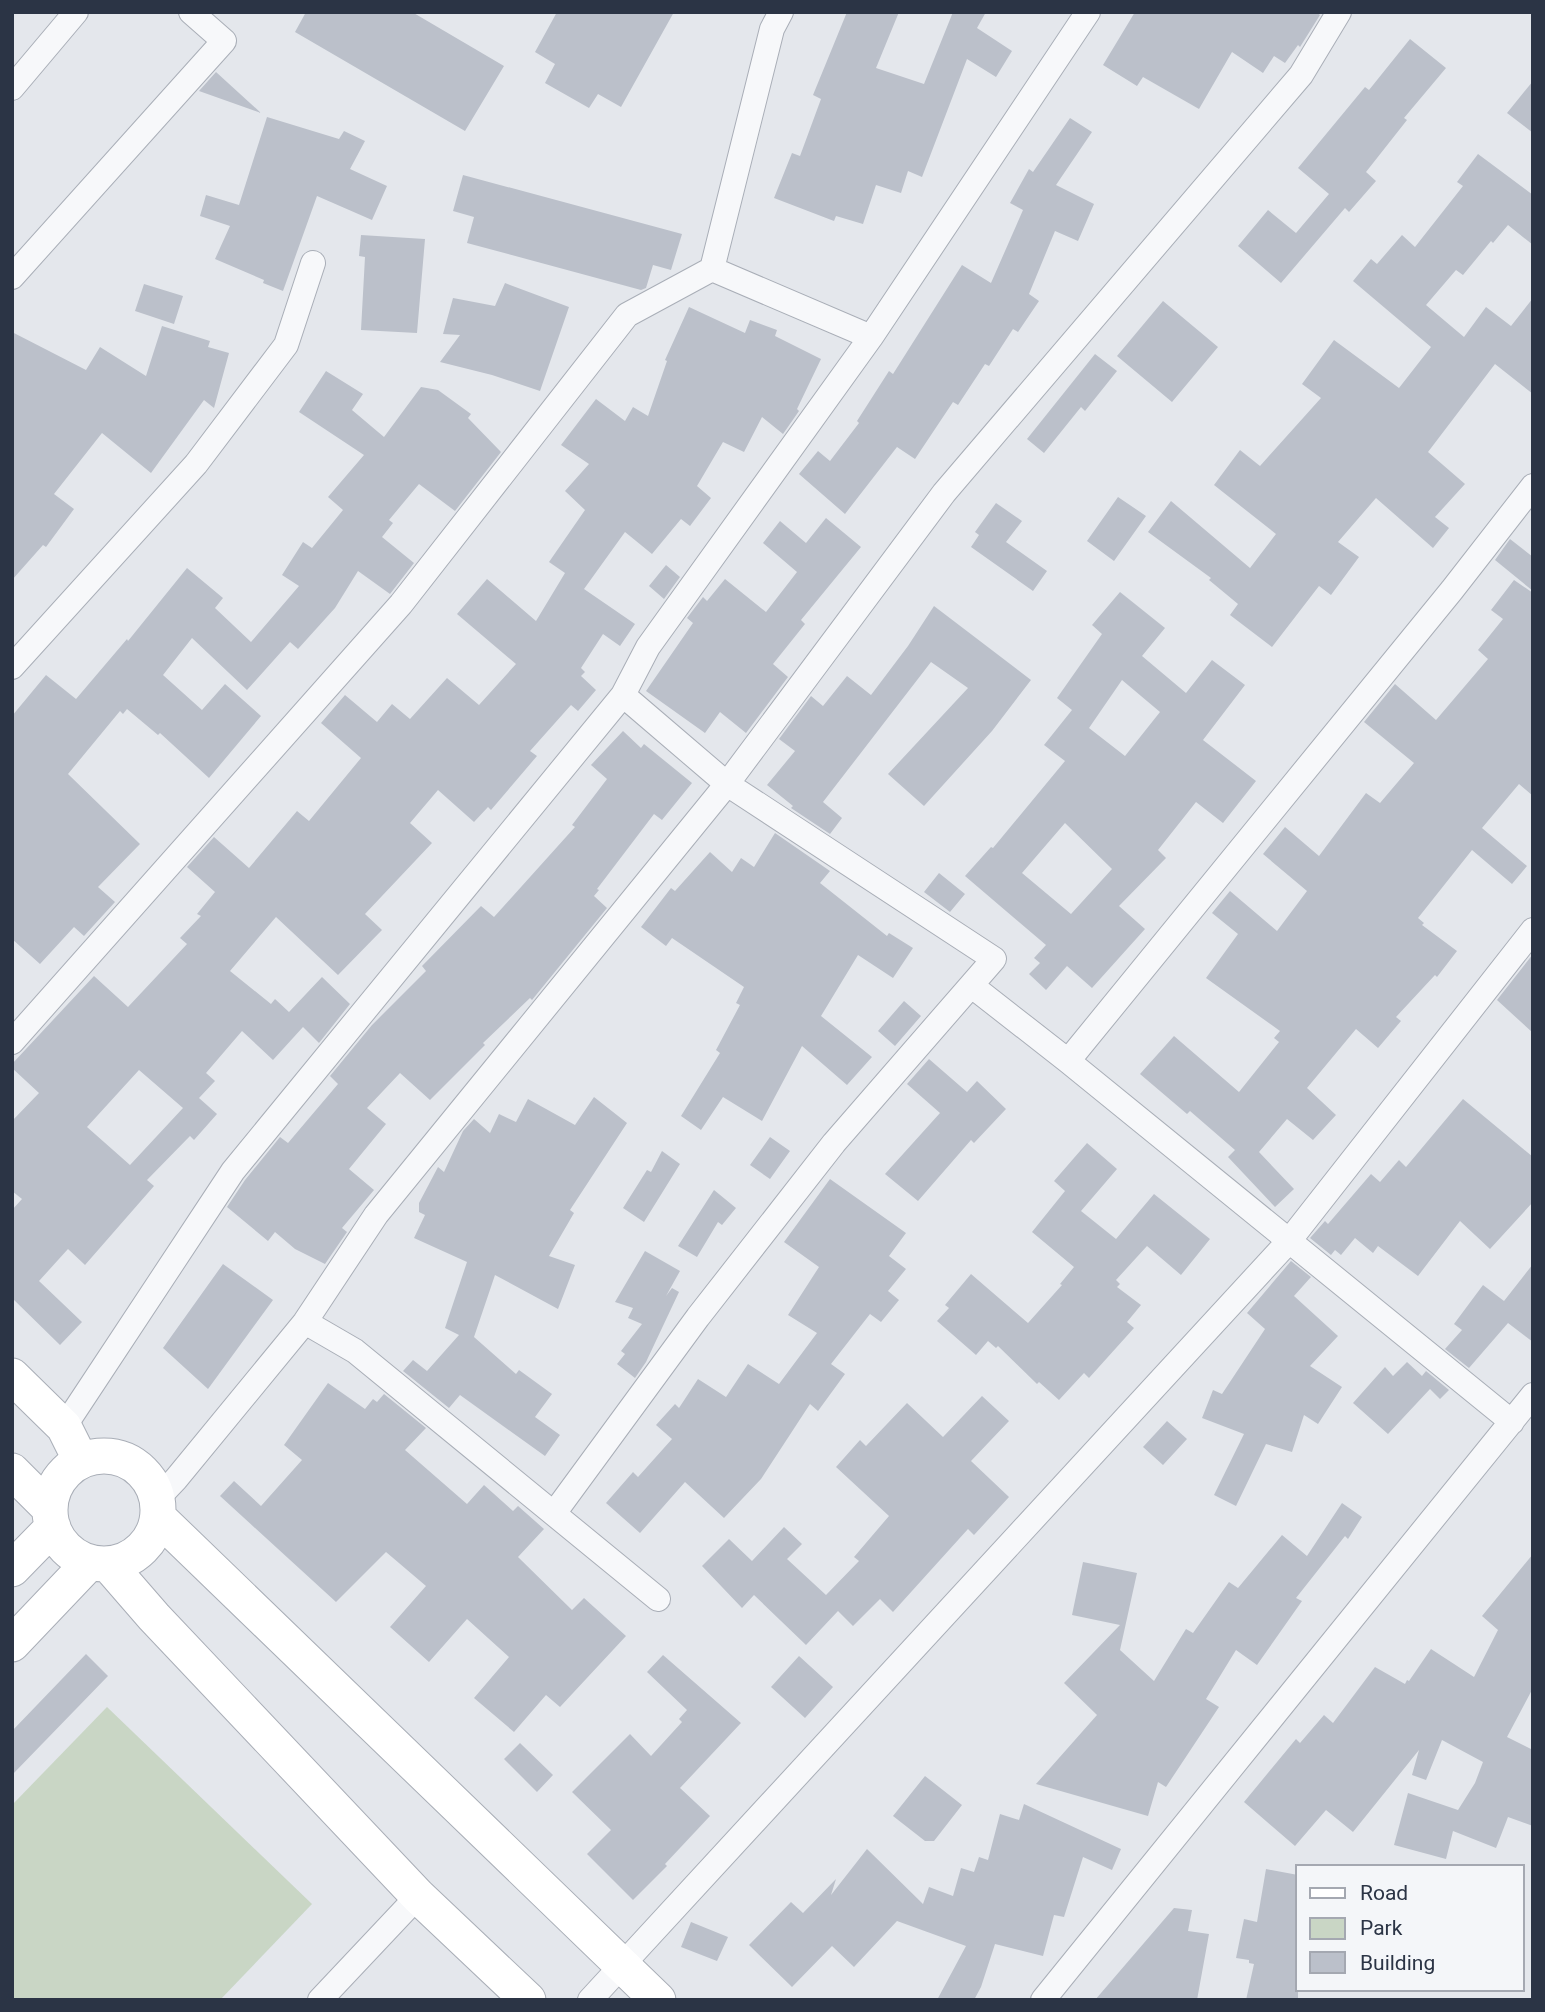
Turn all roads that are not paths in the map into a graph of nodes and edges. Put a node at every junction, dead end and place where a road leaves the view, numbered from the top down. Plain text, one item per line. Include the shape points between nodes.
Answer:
1 (76, 12) edge
2 (191, 12) edge
3 (781, 12) edge
4 (1088, 12) edge
5 (1339, 12) edge
6 (12, 88) edge
7 (313, 263) dead end
8 (712, 269) junction
9 (12, 277) edge
10 (871, 337) junction
11 (1533, 486) edge
12 (12, 667) edge
13 (623, 695) junction
14 (727, 784) junction
15 (1533, 930) edge
16 (972, 986) junction
17 (12, 1042) edge
18 (1068, 1061) junction
19 (1289, 1241) junction
20 (305, 1322) junction
21 (12, 1376) edge
22 (1533, 1395) edge
23 (1511, 1422) junction
24 (64, 1427) junction
25 (81, 1461) junction
26 (12, 1471) edge
27 (158, 1508) junction
28 (555, 1512) junction
29 (51, 1518) junction
30 (99, 1563) junction
31 (12, 1569) edge
32 (658, 1599) dead end
33 (12, 1644) edge
34 (418, 1896) junction
35 (622, 1965) junction
36 (320, 2000) edge
37 (527, 2000) edge
38 (590, 2000) edge
39 (658, 2000) edge
40 (1043, 2000) edge

1 - 6 street
2 - 9 street via 224,41
3 - 8 street via 772,29
4 - 10 street
5 - 14 street via 1301,75 944,493
7 - 12 street via 286,345 196,464
8 - 10 street
8 - 17 street via 626,315 401,604
10 - 13 street via 648,647
11 - 18 street
13 - 14 street
13 - 24 street via 233,1171
14 - 16 street via 994,959
14 - 20 street via 376,1215
15 - 19 street
16 - 18 street
16 - 28 street via 834,1143 698,1317
18 - 19 street
19 - 23 street
19 - 35 street
20 - 27 street via 176,1479
20 - 28 street via 355,1351
21 - 24 main road
22 - 23 street
23 - 40 street
24 - 25 main road
25 - 27 main road via 113,1456 128,1461 152,1483
25 - 29 main road via 54,1489
26 - 29 main road
27 - 30 main road via 152,1535 141,1550 125,1560
27 - 35 main road
28 - 32 street
29 - 30 main road via 61,1543 73,1555
29 - 31 main road
30 - 33 main road
30 - 34 main road
34 - 36 street
34 - 37 main road
35 - 38 street
35 - 39 main road

